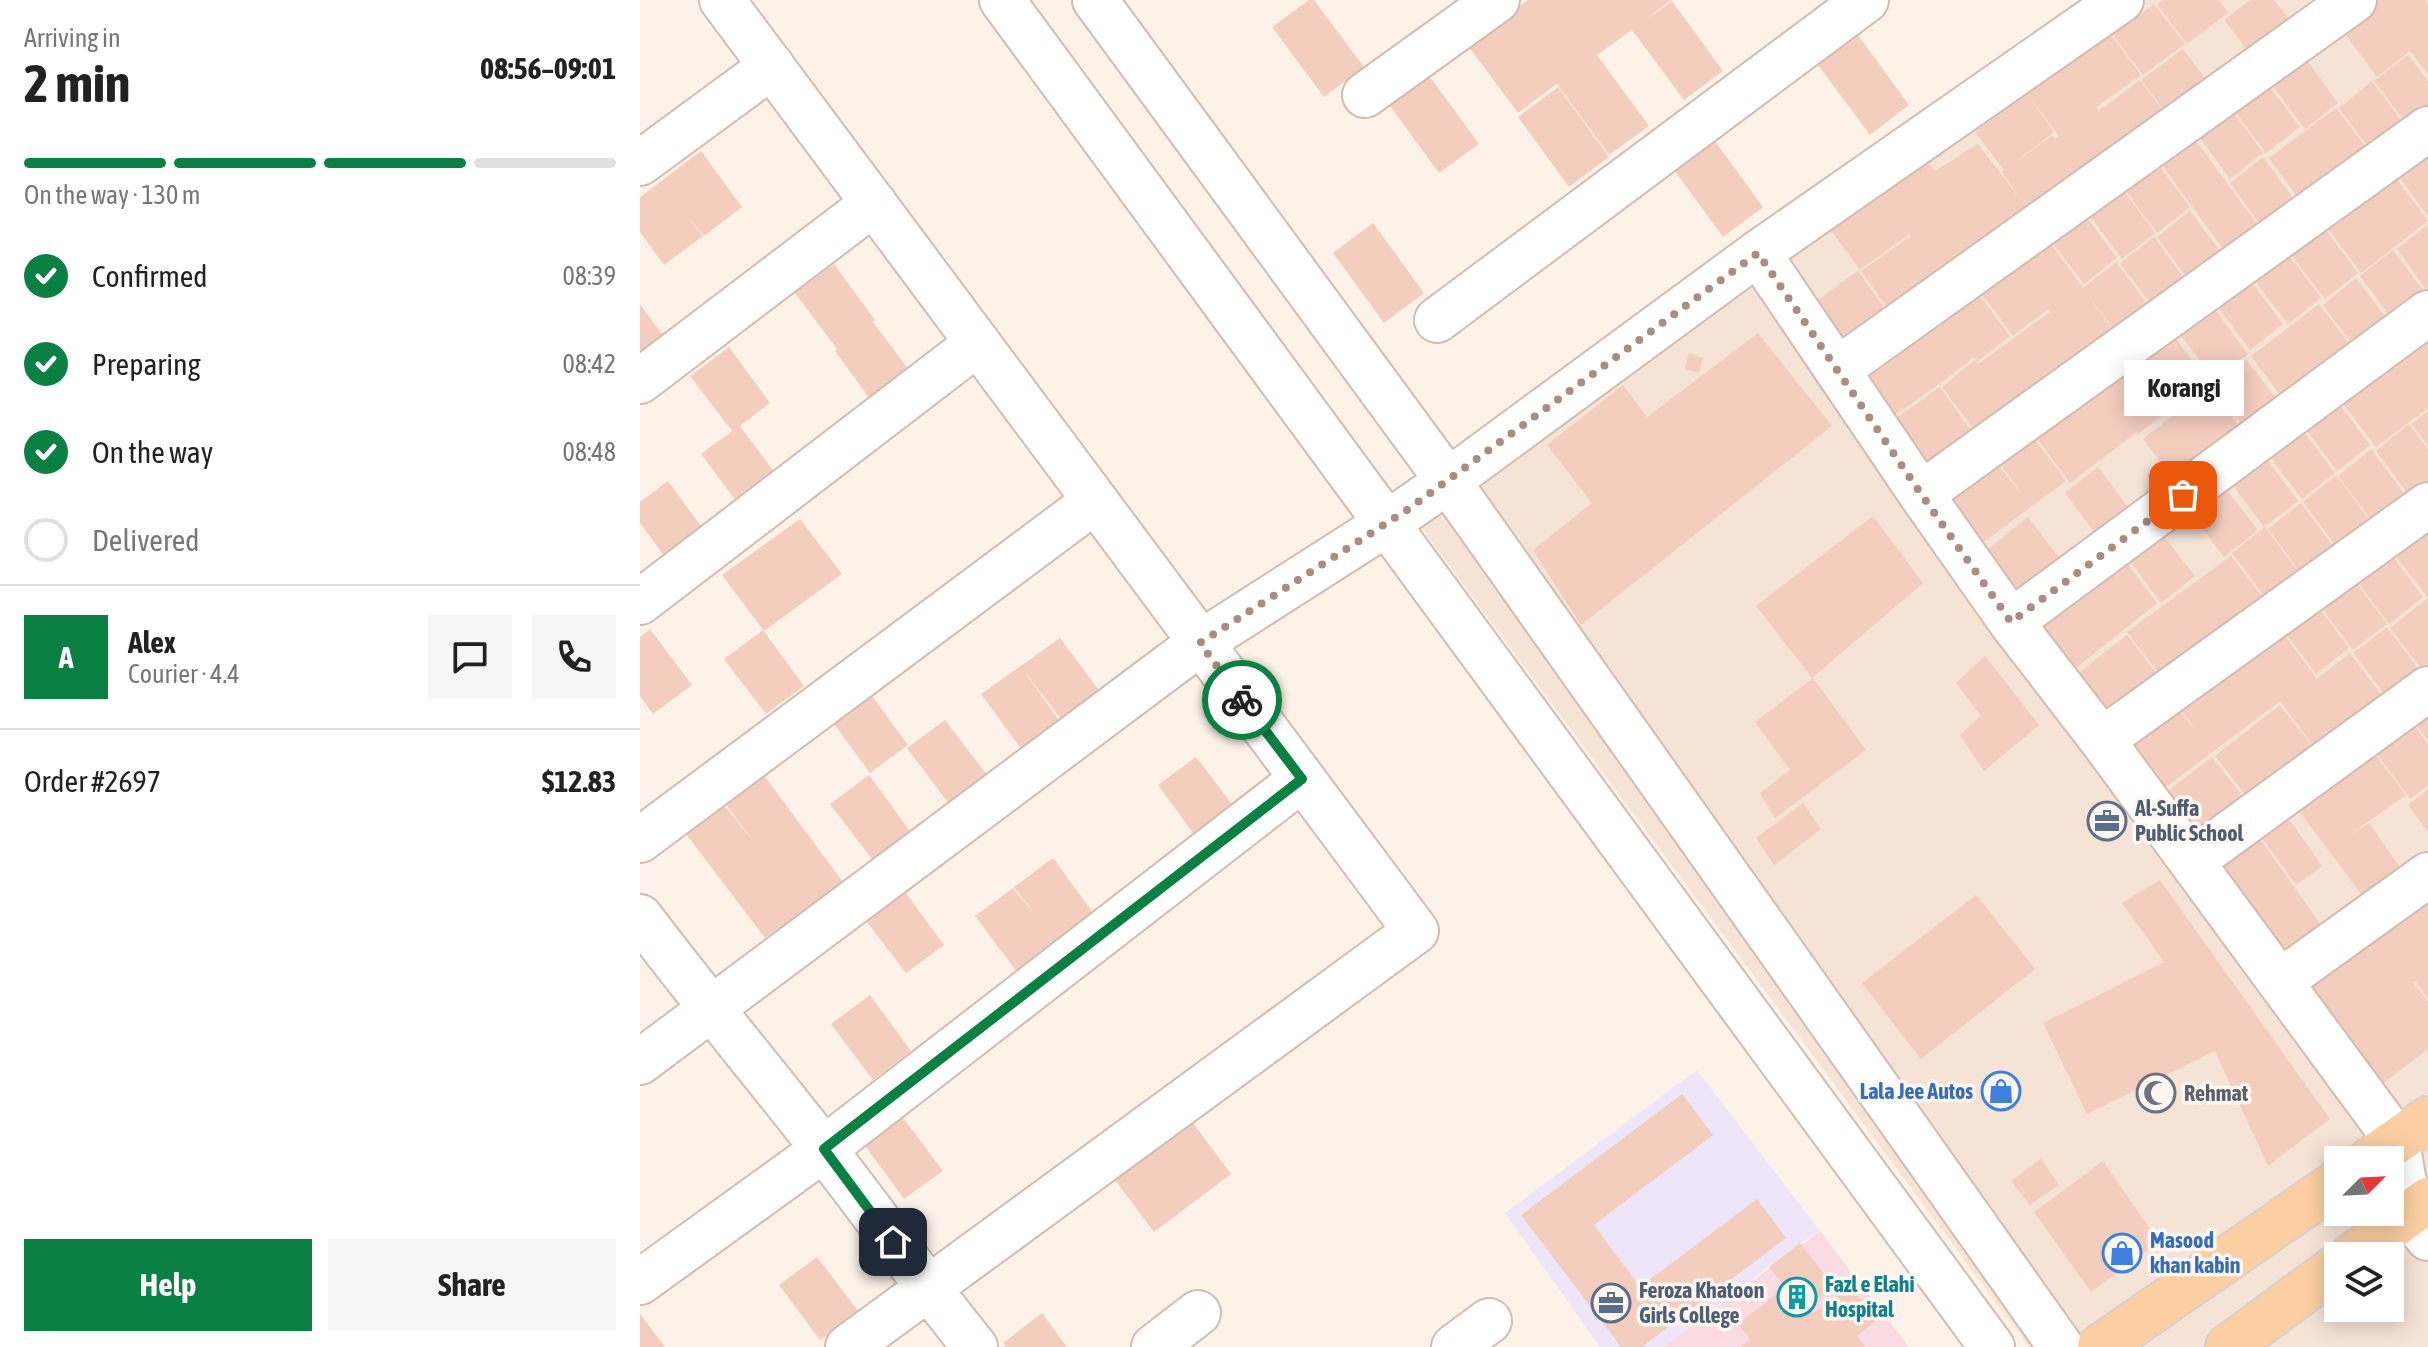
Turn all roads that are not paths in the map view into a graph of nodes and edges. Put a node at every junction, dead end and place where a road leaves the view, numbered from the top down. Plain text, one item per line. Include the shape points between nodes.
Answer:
1 (722, 0) edge
2 (1002, 0) edge
3 (1095, 0) edge
4 (1497, 0) edge
5 (1866, 0) edge
6 (2121, 0) edge
7 (2354, 0) edge
8 (772, 66) junction
9 (1365, 95) dead end
10 (2428, 129) edge
11 (640, 163) edge
12 (874, 203) junction
13 (1758, 253) junction
14 (2428, 313) edge
15 (1437, 320) dead end
16 (978, 343) junction
17 (1837, 370) junction
18 (640, 381) edge
19 (1448, 481) junction
20 (1921, 494) junction
21 (1095, 501) junction
22 (2428, 505) edge
23 (1386, 524) junction
24 (640, 602) edge
25 (2011, 622) junction
26 (1200, 643) junction
27 (2428, 689) edge
28 (2102, 740) junction
29 (1302, 779) junction
30 (640, 840) edge
31 (2192, 861) junction
32 (2428, 875) edge
33 (640, 917) edge
34 (2281, 981) junction
35 (710, 1010) junction
36 (640, 1062) edge
37 (2398, 1140) edge
38 (824, 1149) junction
39 (2324, 1192) edge
40 (2422, 1217) edge
41 (2377, 1242) edge
42 (2324, 1276) edge
43 (640, 1282) edge
44 (927, 1288) junction
45 (1198, 1313) dead end
46 (1489, 1321) dead end
47 (848, 1347) edge
48 (975, 1347) edge
49 (1154, 1347) edge
50 (1454, 1347) edge
51 (1992, 1347) edge
52 (2061, 1347) edge
53 (2100, 1347) edge
54 (2228, 1347) edge

1 - 8 street
2 - 23 street
3 - 19 street
4 - 9 street
5 - 15 street
6 - 13 street
7 - 17 street
8 - 11 street
8 - 12 street
10 - 20 street
12 - 16 street
12 - 18 street
13 - 17 street
13 - 19 street
14 - 25 street
16 - 21 street
16 - 24 street
17 - 20 street
19 - 23 street
19 - 52 street
20 - 25 street
21 - 26 street
21 - 30 street
22 - 28 street
23 - 26 street
23 - 51 street
25 - 28 street
26 - 29 street
26 - 35 street
27 - 31 street
28 - 31 street
29 - 38 street
29 - 44 street via 1416,931
31 - 34 street
32 - 34 street
33 - 35 street
34 - 37 street
35 - 36 street
35 - 38 street
37 - 40 street
38 - 43 street
38 - 44 street
39 - 53 main road
40 - 41 main road
42 - 54 main road
44 - 47 street
44 - 48 street
45 - 49 street
46 - 50 street

